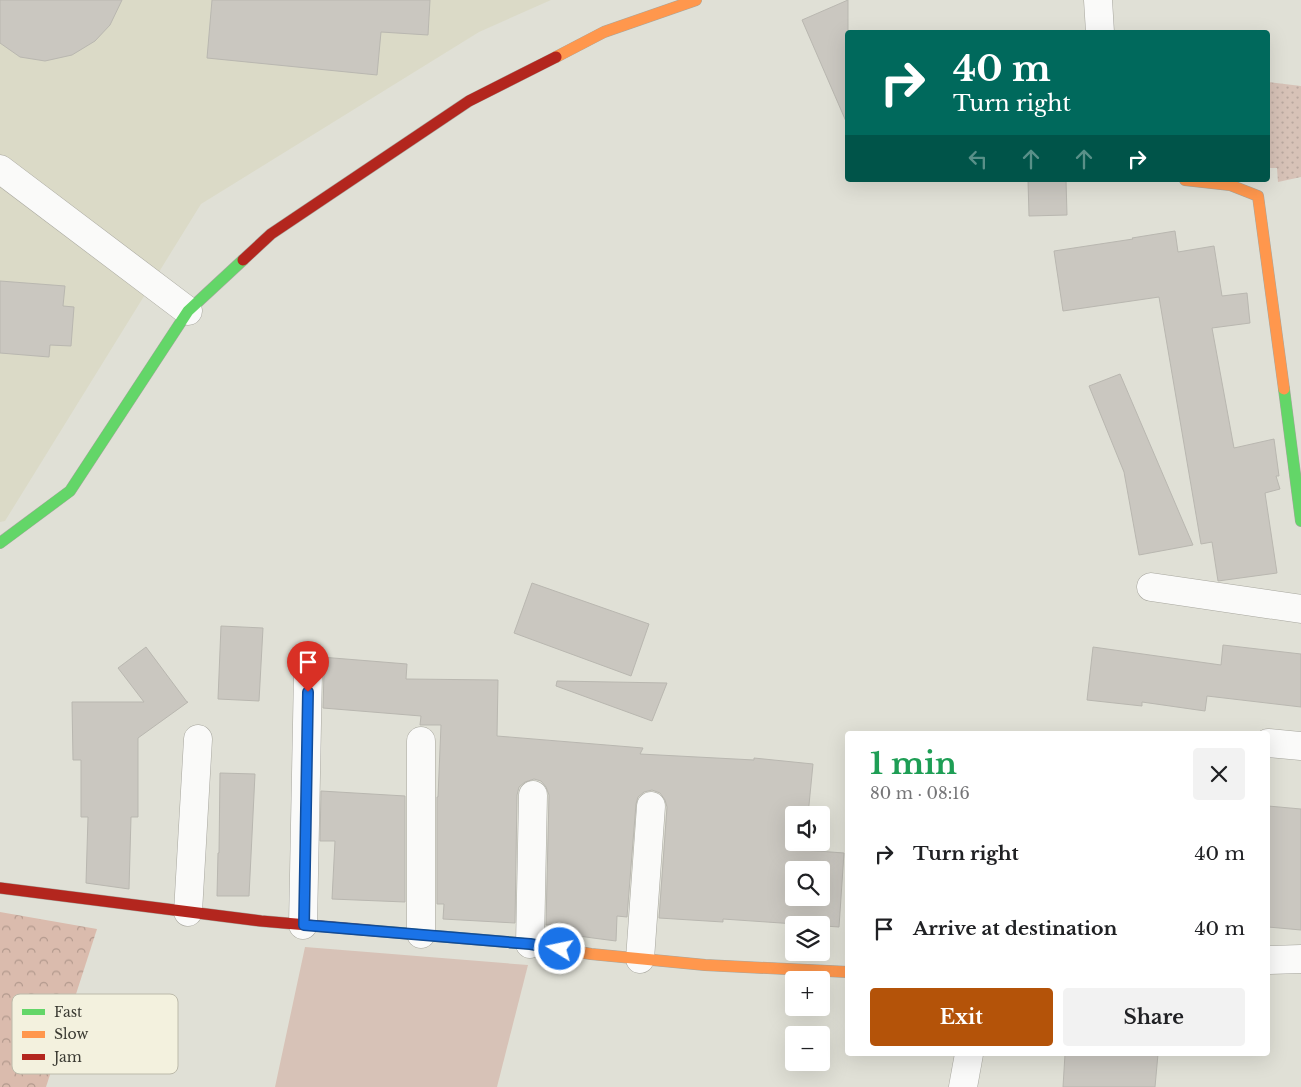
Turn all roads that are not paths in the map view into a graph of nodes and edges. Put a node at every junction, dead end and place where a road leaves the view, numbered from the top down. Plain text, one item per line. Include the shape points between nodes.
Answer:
1 (696, 0) edge
2 (1098, 0) edge
3 (1100, 30) edge
4 (0, 169) edge
5 (1208, 182) edge
6 (188, 311) junction
7 (1301, 521) edge
8 (0, 543) edge
9 (1151, 587) dead end
10 (1301, 609) edge
11 (308, 673) dead end
12 (198, 739) dead end
13 (421, 741) dead end
14 (1270, 743) edge
15 (1301, 746) edge
16 (533, 795) dead end
17 (651, 806) dead end
18 (0, 888) edge
19 (188, 912) junction
20 (304, 925) junction
21 (421, 934) junction
22 (530, 944) junction
23 (640, 959) junction
24 (1301, 959) edge
25 (1270, 960) edge
26 (845, 972) edge
27 (969, 1056) edge
28 (963, 1087) edge

1 - 6 street via 604,32 469,101 272,234
2 - 3 street
4 - 6 street
5 - 7 street via 1230,184 1258,196
6 - 8 street via 70,491
9 - 10 street
11 - 20 street
12 - 19 street
13 - 21 street
14 - 15 street
16 - 22 street
17 - 23 street
18 - 19 street
19 - 20 street
20 - 21 street
21 - 22 street
22 - 23 street
23 - 26 street
24 - 25 street
27 - 28 street

